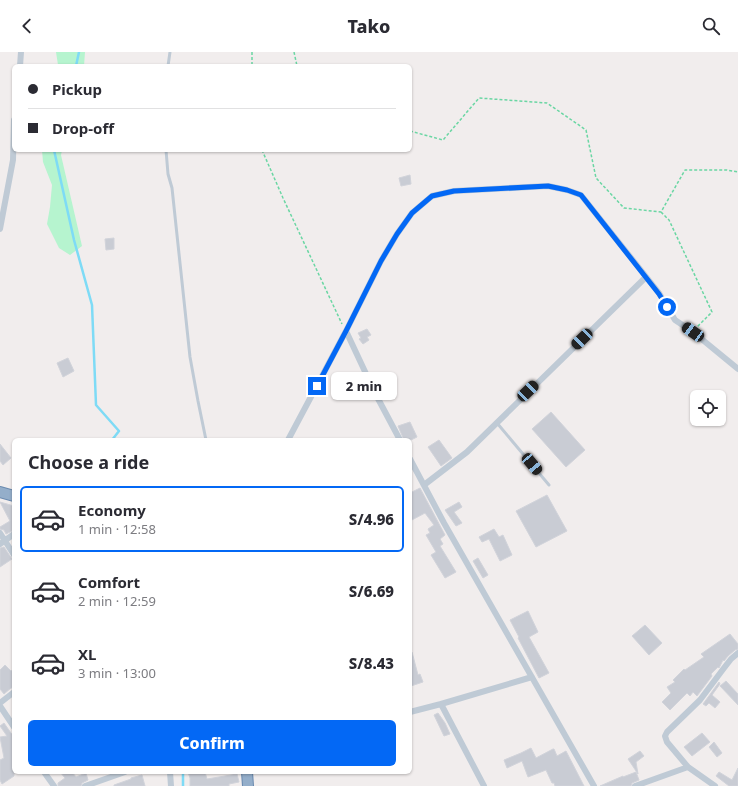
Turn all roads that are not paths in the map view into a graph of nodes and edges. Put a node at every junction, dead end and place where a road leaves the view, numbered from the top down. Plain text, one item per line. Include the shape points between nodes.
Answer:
1 (21, 52) edge
2 (170, 52) edge
3 (20, 64) edge
4 (168, 64) edge
5 (13, 152) edge
6 (166, 152) edge
7 (0, 229) edge
8 (646, 277) junction
9 (346, 331) junction
10 (738, 369) edge
11 (497, 423) junction
12 (206, 438) edge
13 (289, 438) edge
14 (399, 438) edge
15 (412, 463) edge
16 (424, 485) junction
17 (549, 485) dead end
18 (0, 492) edge
19 (12, 495) edge
20 (0, 533) edge
21 (12, 535) edge
22 (3, 542) edge
23 (12, 553) edge
24 (738, 653) edge
25 (532, 677) junction
26 (12, 694) edge
27 (0, 703) edge
28 (441, 704) junction
29 (0, 706) edge
30 (412, 711) edge
31 (12, 724) edge
32 (688, 767) junction
33 (45, 774) edge
34 (119, 774) edge
35 (170, 774) edge
36 (247, 774) edge
37 (54, 786) edge
38 (85, 786) edge
39 (171, 786) edge
40 (248, 786) edge
41 (484, 786) edge
42 (594, 786) edge
43 (635, 786) edge
44 (715, 786) edge

1 - 3 street
2 - 4 lane
5 - 7 street
6 - 12 lane via 190,357
8 - 9 street via 581,195 548,186 454,191 432,196 412,213 381,261
8 - 10 street via 675,320
8 - 11 street
9 - 13 street
9 - 14 street
11 - 16 street via 466,452
11 - 17 lane
15 - 16 street
16 - 25 street
18 - 19 highway
20 - 22 street
21 - 22 street
22 - 23 street
24 - 32 street via 700,700 665,736
25 - 28 street
25 - 42 street
26 - 27 street
28 - 30 street
28 - 41 street
29 - 31 street
32 - 43 street
32 - 44 street
33 - 37 street
34 - 38 street
35 - 39 street
36 - 40 highway

